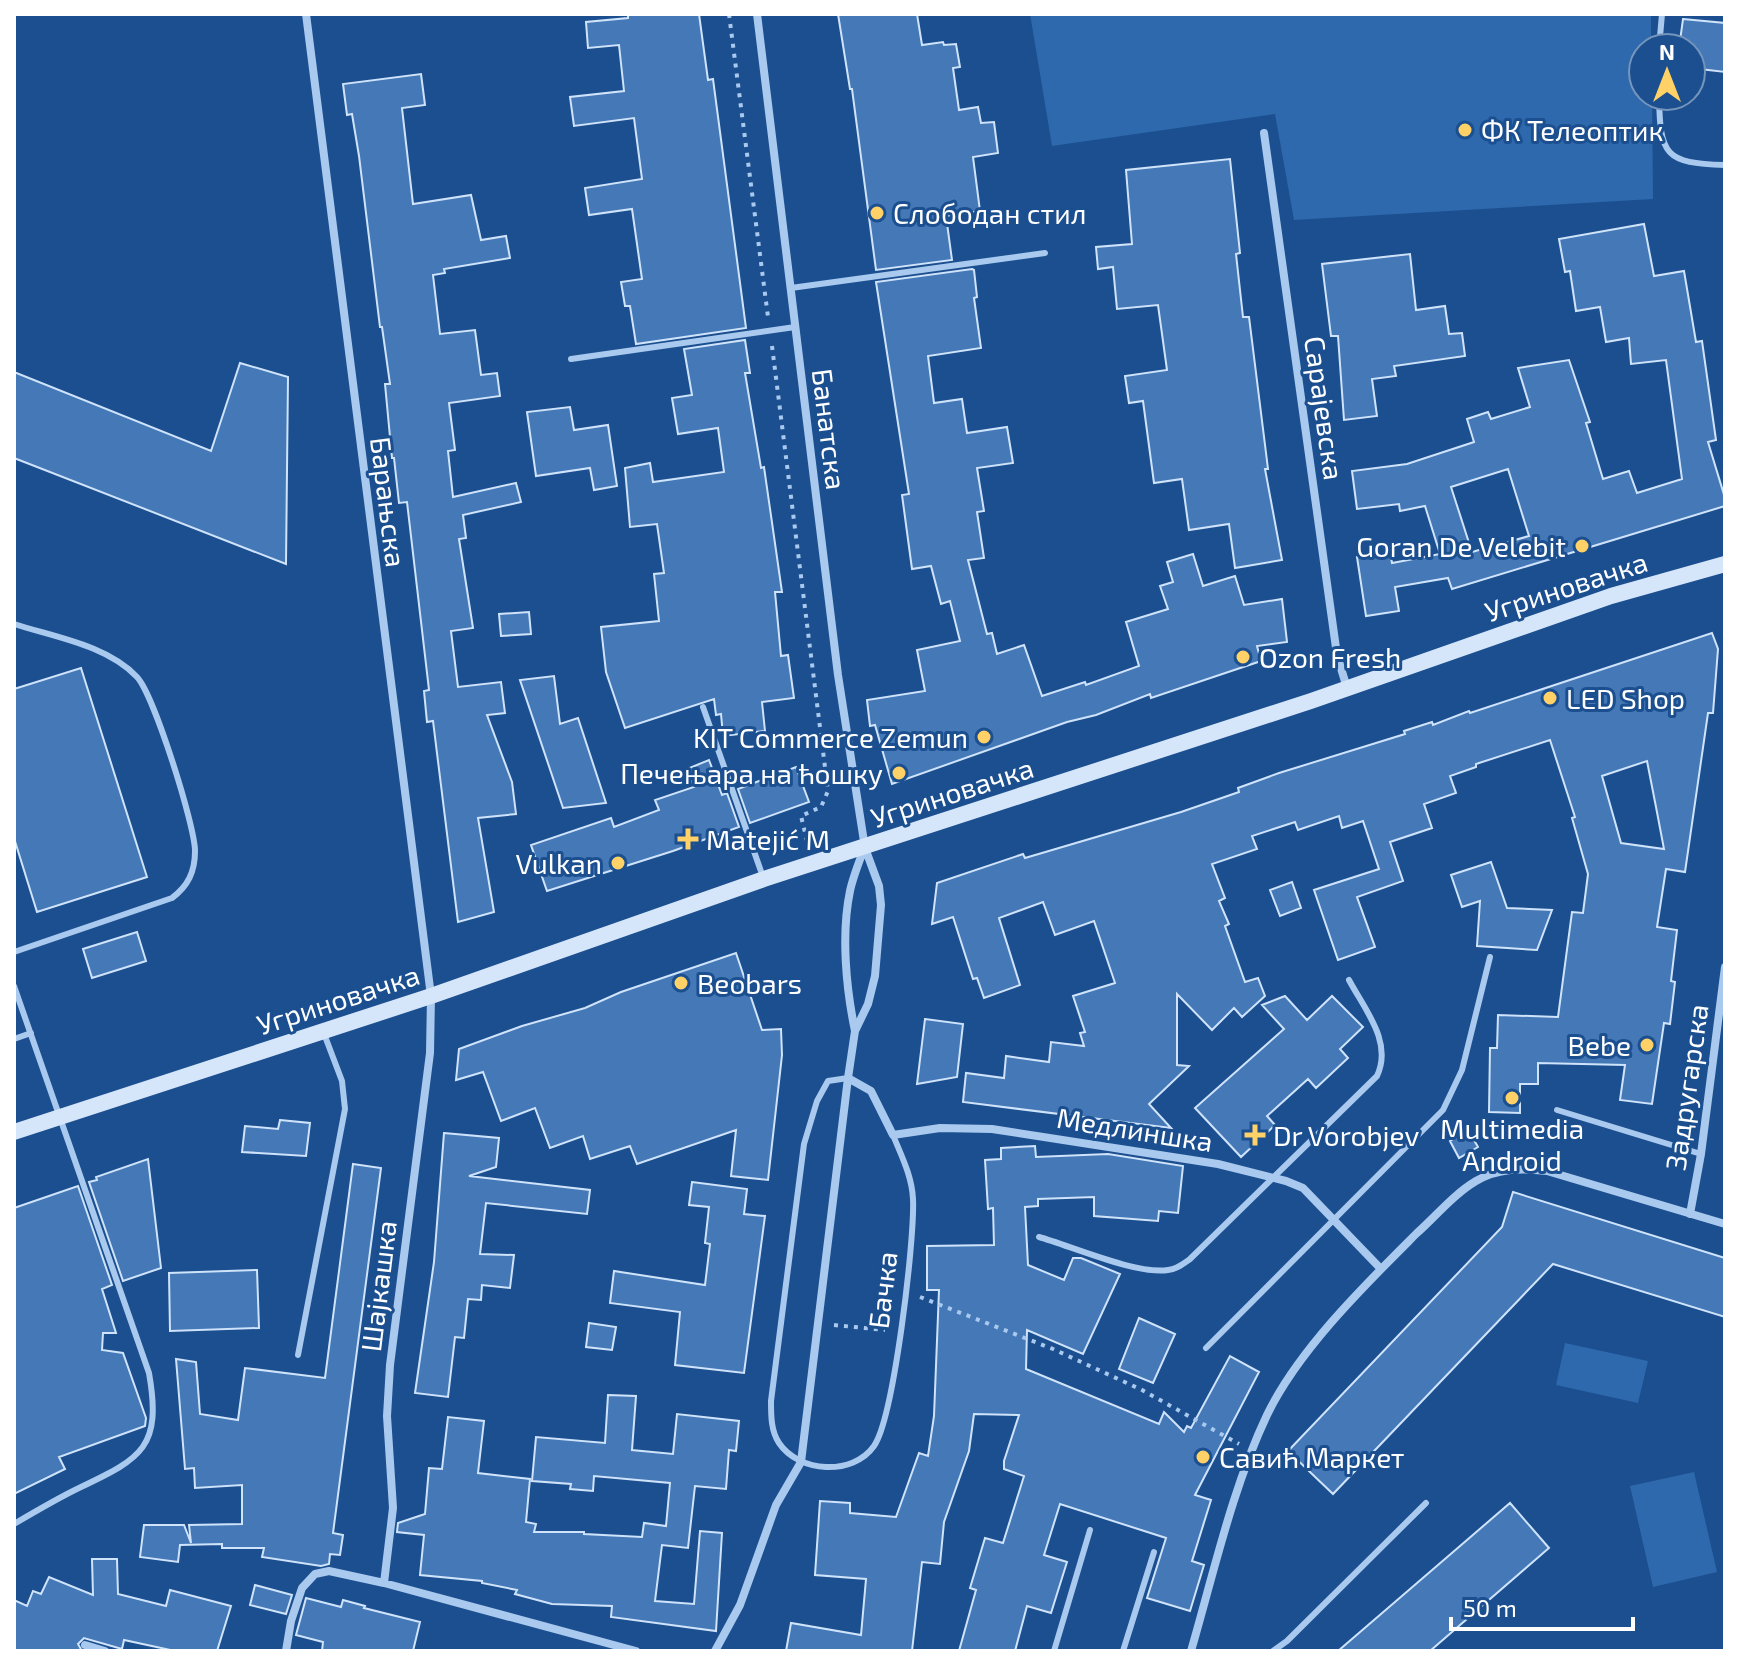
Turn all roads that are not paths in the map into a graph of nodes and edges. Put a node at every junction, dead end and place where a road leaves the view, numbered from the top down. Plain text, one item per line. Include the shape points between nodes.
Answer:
1 (306, 14) edge
2 (757, 14) edge
3 (1659, 112) edge
4 (1264, 133) dead end
5 (1725, 165) edge
6 (1045, 253) dead end
7 (791, 288) junction
8 (795, 327) junction
9 (571, 359) dead end
10 (1725, 564) edge
11 (14, 624) edge
12 (1347, 688) junction
13 (703, 707) dead end
14 (865, 848) junction
15 (764, 879) junction
16 (14, 952) edge
17 (1490, 957) dead end
18 (1725, 967) edge
19 (1349, 980) dead end
20 (14, 986) edge
21 (431, 996) junction
22 (323, 1031) junction
23 (855, 1031) junction
24 (31, 1033) junction
25 (14, 1039) edge
26 (848, 1078) junction
27 (1557, 1110) dead end
28 (60, 1117) junction
29 (14, 1132) edge
30 (893, 1135) junction
31 (1701, 1154) junction
32 (1273, 1177) junction
33 (1690, 1214) junction
34 (1336, 1220) junction
35 (1725, 1224) edge
36 (1039, 1237) dead end
37 (1381, 1269) junction
38 (1206, 1348) dead end
39 (298, 1355) dead end
40 (801, 1462) junction
41 (1426, 1503) dead end
42 (14, 1524) edge
43 (1090, 1530) dead end
44 (1154, 1552) dead end
45 (384, 1583) junction
46 (85, 1645) dead end
47 (105, 1651) edge
48 (286, 1651) edge
49 (636, 1651) edge
50 (715, 1651) edge
51 (1054, 1651) edge
52 (1123, 1651) edge
53 (1191, 1651) edge
54 (1273, 1651) edge

1 - 21 street, Барањска
2 - 7 street, Банатска
3 - 5 lane via 1668,153 1689,164
4 - 12 street, Сарајевска via 1337,655
6 - 7 lane
7 - 8 street, Банатска
8 - 9 lane
8 - 14 street, Банатска
10 - 12 main road, Угриновачка via 1611,596
11 - 16 lane via 90,648 138,678 150,698 194,830 195,854 191,877 172,898
12 - 14 main road, Угриновачка
13 - 15 lane
14 - 15 main road, Угриновачка
14 - 23 street via 847,912 848,999
14 - 23 street via 881,905 875,976
15 - 21 main road, Угриновачка
17 - 34 lane via 1450,1099 1434,1122
18 - 31 street, Задругарска
19 - 32 lane via 1381,1038 1380,1069
20 - 24 lane
21 - 22 main road, Угриновачка
21 - 45 street, Шајкашка via 430,1053 390,1365 387,1416 393,1508
22 - 28 main road, Угриновачка
22 - 39 lane via 342,1081 345,1109
23 - 26 street
24 - 25 lane
24 - 28 lane
26 - 30 street, Бачка via 871,1091
26 - 40 street
26 - 40 lane via 828,1081 811,1118 784,1282 771,1421 777,1441
27 - 31 lane
28 - 29 main road, Угриновачка
28 - 42 lane via 149,1373 152,1428 142,1451 125,1466
30 - 32 street, Медлиншка via 940,1128 992,1129
30 - 40 lane, Бачка via 913,1199 886,1419 872,1449 852,1464 825,1467
31 - 33 street, Задругарска
32 - 34 street, Медлиншка via 1303,1188
32 - 36 lane via 1190,1259 1168,1270 1144,1269
33 - 35 street
33 - 37 street via 1547,1171 1506,1170 1475,1182
34 - 37 street, Медлиншка
34 - 38 lane
37 - 53 street via 1283,1385 1237,1490
40 - 50 street via 771,1515 740,1605
41 - 54 lane
43 - 51 lane
44 - 52 lane
45 - 48 street via 329,1571 315,1574 307,1580 291,1621
45 - 49 street
46 - 47 street

